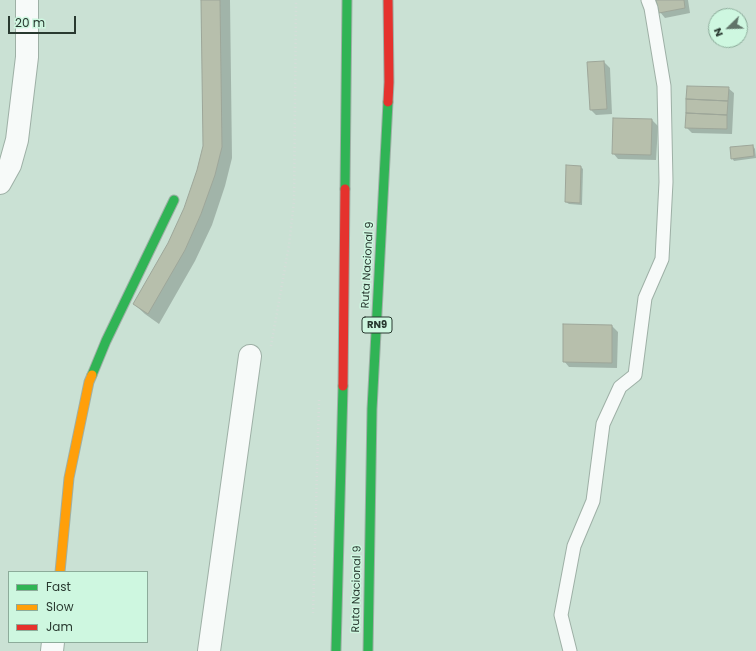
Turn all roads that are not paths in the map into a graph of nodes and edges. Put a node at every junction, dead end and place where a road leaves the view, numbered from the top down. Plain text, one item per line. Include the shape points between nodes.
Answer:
1 (27, 0) edge
2 (347, 0) edge
3 (388, 0) edge
4 (648, 0) edge
5 (0, 183) edge
6 (174, 200) dead end
7 (260, 353) road end
8 (60, 571) edge
9 (210, 651) edge
10 (336, 651) edge
11 (368, 651) edge
12 (570, 651) edge

1 - 5 street via 27,57 17,140 10,165
2 - 10 main road, Ruta Nacional 9 via 342,439
3 - 11 main road, Ruta Nacional 9 / RN9 via 389,82 372,409
4 - 12 lane via 664,86 666,182 662,259 644,298 635,375 620,387 603,424 593,500 574,546 561,615
6 - 8 main road via 89,382 69,478
7 - 9 street

